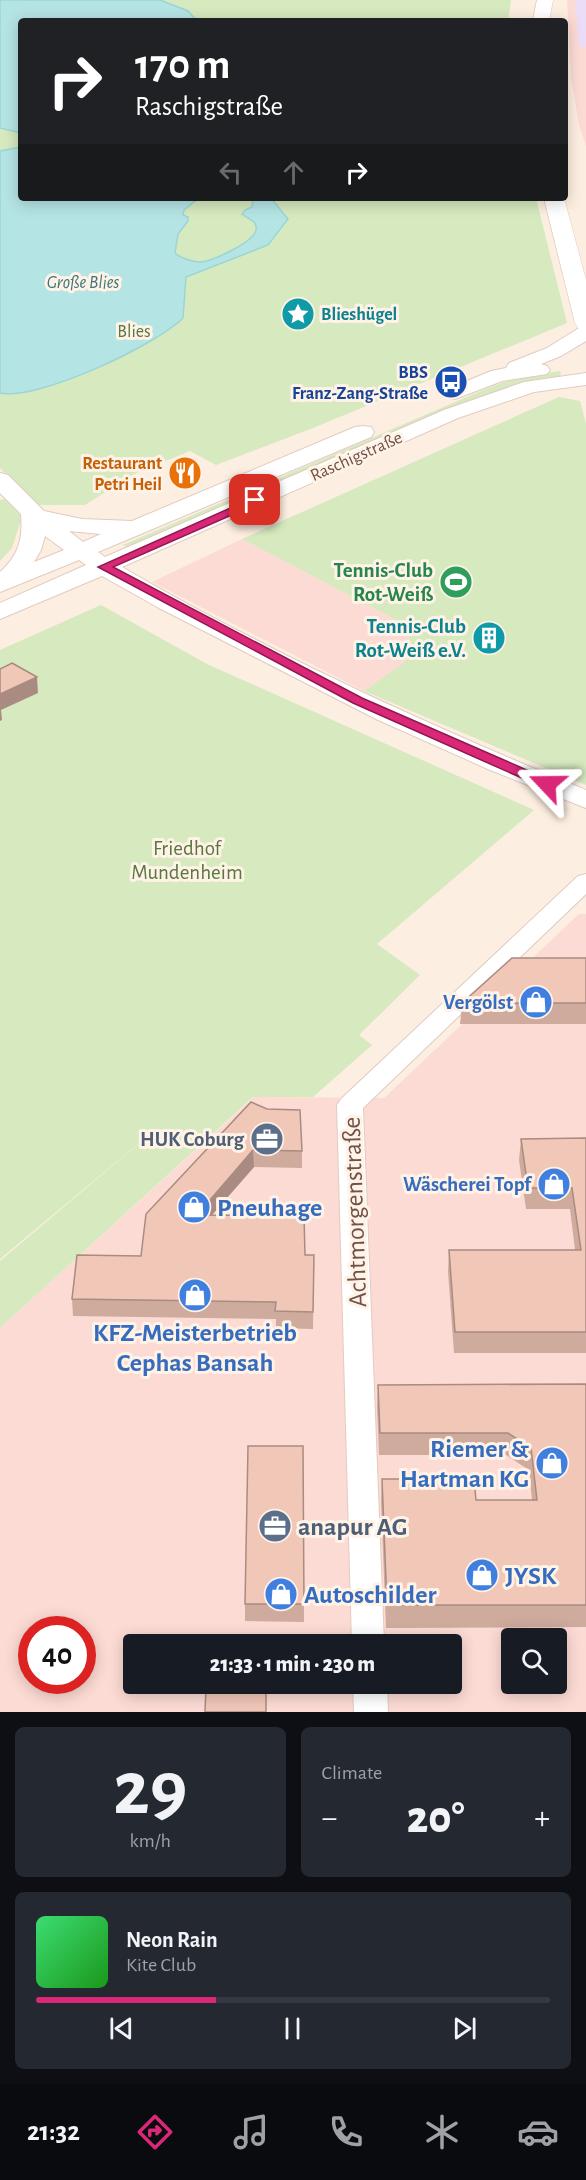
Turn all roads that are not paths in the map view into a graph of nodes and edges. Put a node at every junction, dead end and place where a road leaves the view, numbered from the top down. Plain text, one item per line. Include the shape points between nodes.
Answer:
1 (531, 0) edge
2 (544, 0) edge
3 (529, 18) edge
4 (541, 18) edge
5 (568, 190) edge
6 (555, 201) edge
7 (586, 258) edge
8 (586, 323) edge
9 (586, 332) edge
10 (586, 367) edge
11 (498, 375) junction
12 (586, 379) edge
13 (0, 480) edge
14 (32, 515) junction
15 (154, 521) junction
16 (79, 552) junction
17 (104, 567) junction
18 (0, 584) edge
19 (0, 612) edge
20 (586, 800) edge
21 (586, 881) edge
22 (368, 1634) edge
23 (370, 1694) edge
24 (371, 1712) edge

1 - 3 main road
2 - 4 main road
5 - 7 main road
6 - 8 main road
9 - 11 street via 554,352
10 - 11 street, Raschigstraße
11 - 15 street, Raschigstraße
12 - 17 street, Raschigstraße via 531,386 461,410
13 - 14 street
14 - 15 street via 92,528
14 - 16 street
14 - 18 street via 35,528 31,550 18,570
15 - 16 street, Raschigstraße
16 - 17 street
16 - 18 street, Raschigstraße
17 - 19 street, Raschigstraße
17 - 20 street via 357,700
21 - 22 street, Achtmorgenstraße via 350,1105
23 - 24 street

